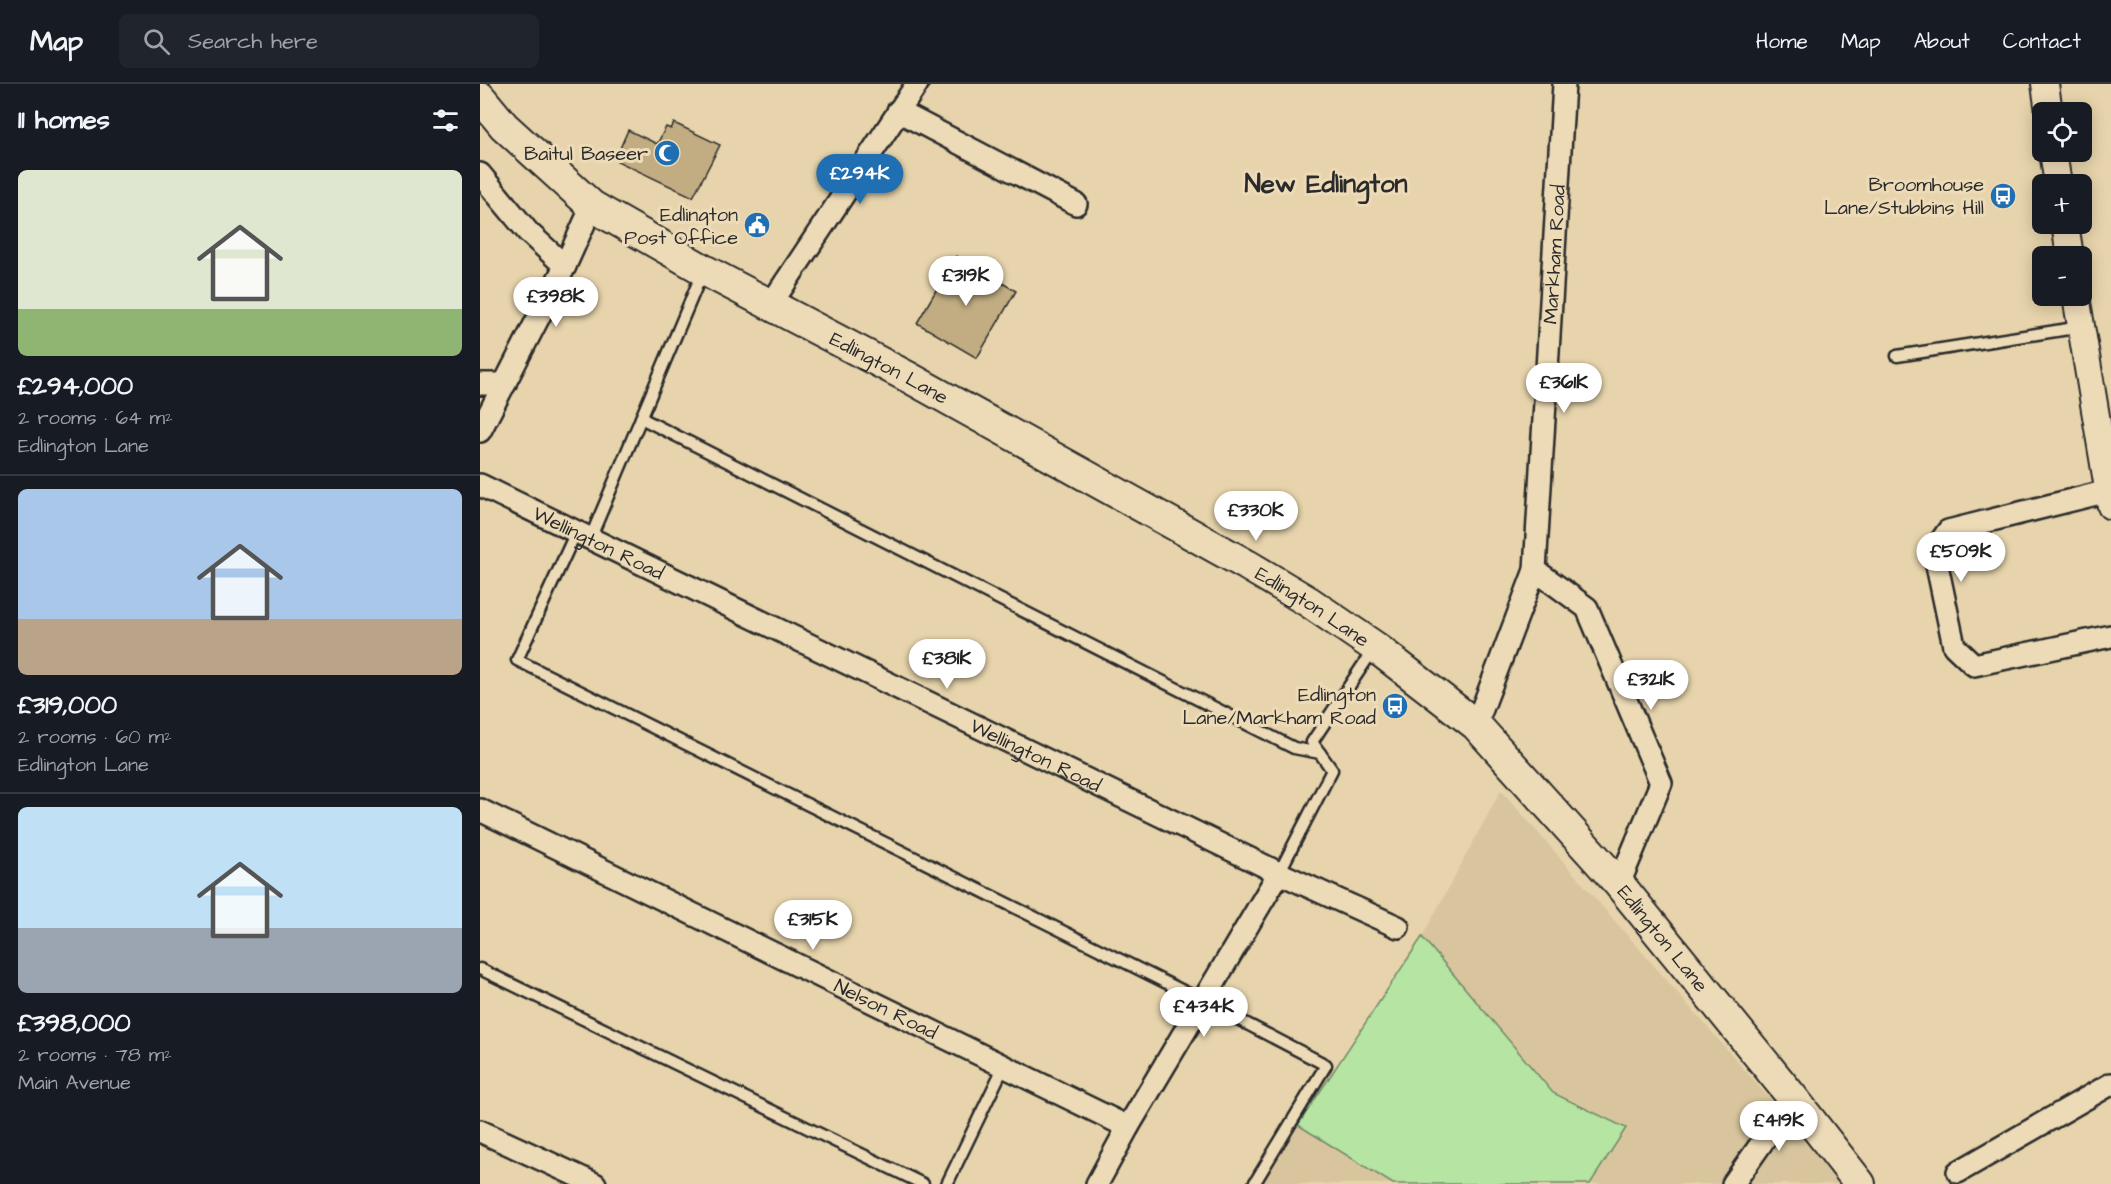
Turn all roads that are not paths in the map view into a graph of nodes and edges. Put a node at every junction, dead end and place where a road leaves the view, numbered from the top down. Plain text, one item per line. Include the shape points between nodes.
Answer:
1 (917, 84) edge
2 (1564, 84) edge
3 (2045, 84) edge
4 (480, 97) edge
5 (2048, 102) edge
6 (898, 111) junction
7 (480, 174) edge
8 (1076, 204) dead end
9 (592, 206) junction
10 (565, 266) junction
11 (704, 270) junction
12 (771, 304) junction
13 (2078, 306) edge
14 (2081, 327) junction
15 (1897, 356) dead end
16 (480, 384) edge
17 (505, 384) junction
18 (641, 418) junction
19 (480, 431) edge
20 (480, 485) edge
21 (2109, 499) edge
22 (583, 535) junction
23 (1535, 570) junction
24 (2111, 636) edge
25 (1375, 647) junction
26 (1476, 725) junction
27 (1320, 753) junction
28 (480, 810) edge
29 (1279, 873) junction
30 (1619, 884) junction
31 (1398, 927) dead end
32 (480, 969) edge
33 (1203, 1001) junction
34 (1004, 1066) junction
35 (2111, 1084) edge
36 (1793, 1098) junction
37 (1128, 1127) junction
38 (480, 1131) edge
39 (1958, 1172) dead end
40 (595, 1184) edge
41 (923, 1184) edge
42 (947, 1184) edge
43 (1097, 1184) edge
44 (1254, 1184) edge
45 (1733, 1184) edge
46 (1860, 1184) edge

1 - 6 street
2 - 23 street, Markham Road
3 - 5 street
4 - 9 main road, Edlington Lane via 504,126
6 - 8 street
6 - 12 street
7 - 10 street via 528,232
9 - 10 street
9 - 11 main road, Edlington Lane
10 - 17 street
11 - 12 main road, Edlington Lane
11 - 18 lane
12 - 25 main road, Edlington Lane via 1247,565
13 - 14 street
14 - 15 lane
14 - 21 street
16 - 17 street
17 - 19 street
18 - 22 lane
18 - 27 lane via 1294,748
20 - 22 street, Wellington Road
21 - 24 street via 1948,531 1934,551 1954,646 1974,665
22 - 29 street, Wellington Road
22 - 33 lane via 517,660
23 - 26 street, Markham Road
23 - 30 street via 1587,608 1660,783
25 - 26 main road, Edlington Lane
25 - 27 lane via 1312,742
26 - 30 main road, Edlington Lane
27 - 29 lane via 1332,770
28 - 34 street, Nelson Road
29 - 31 street, Wellington Road
29 - 33 street
30 - 36 main road, Edlington Lane
32 - 41 lane
33 - 37 street
33 - 44 lane via 1326,1065
34 - 37 street, Nelson Road
34 - 42 lane
35 - 39 street
36 - 45 street
36 - 46 main road, Edlington Lane
37 - 43 street
38 - 40 street

